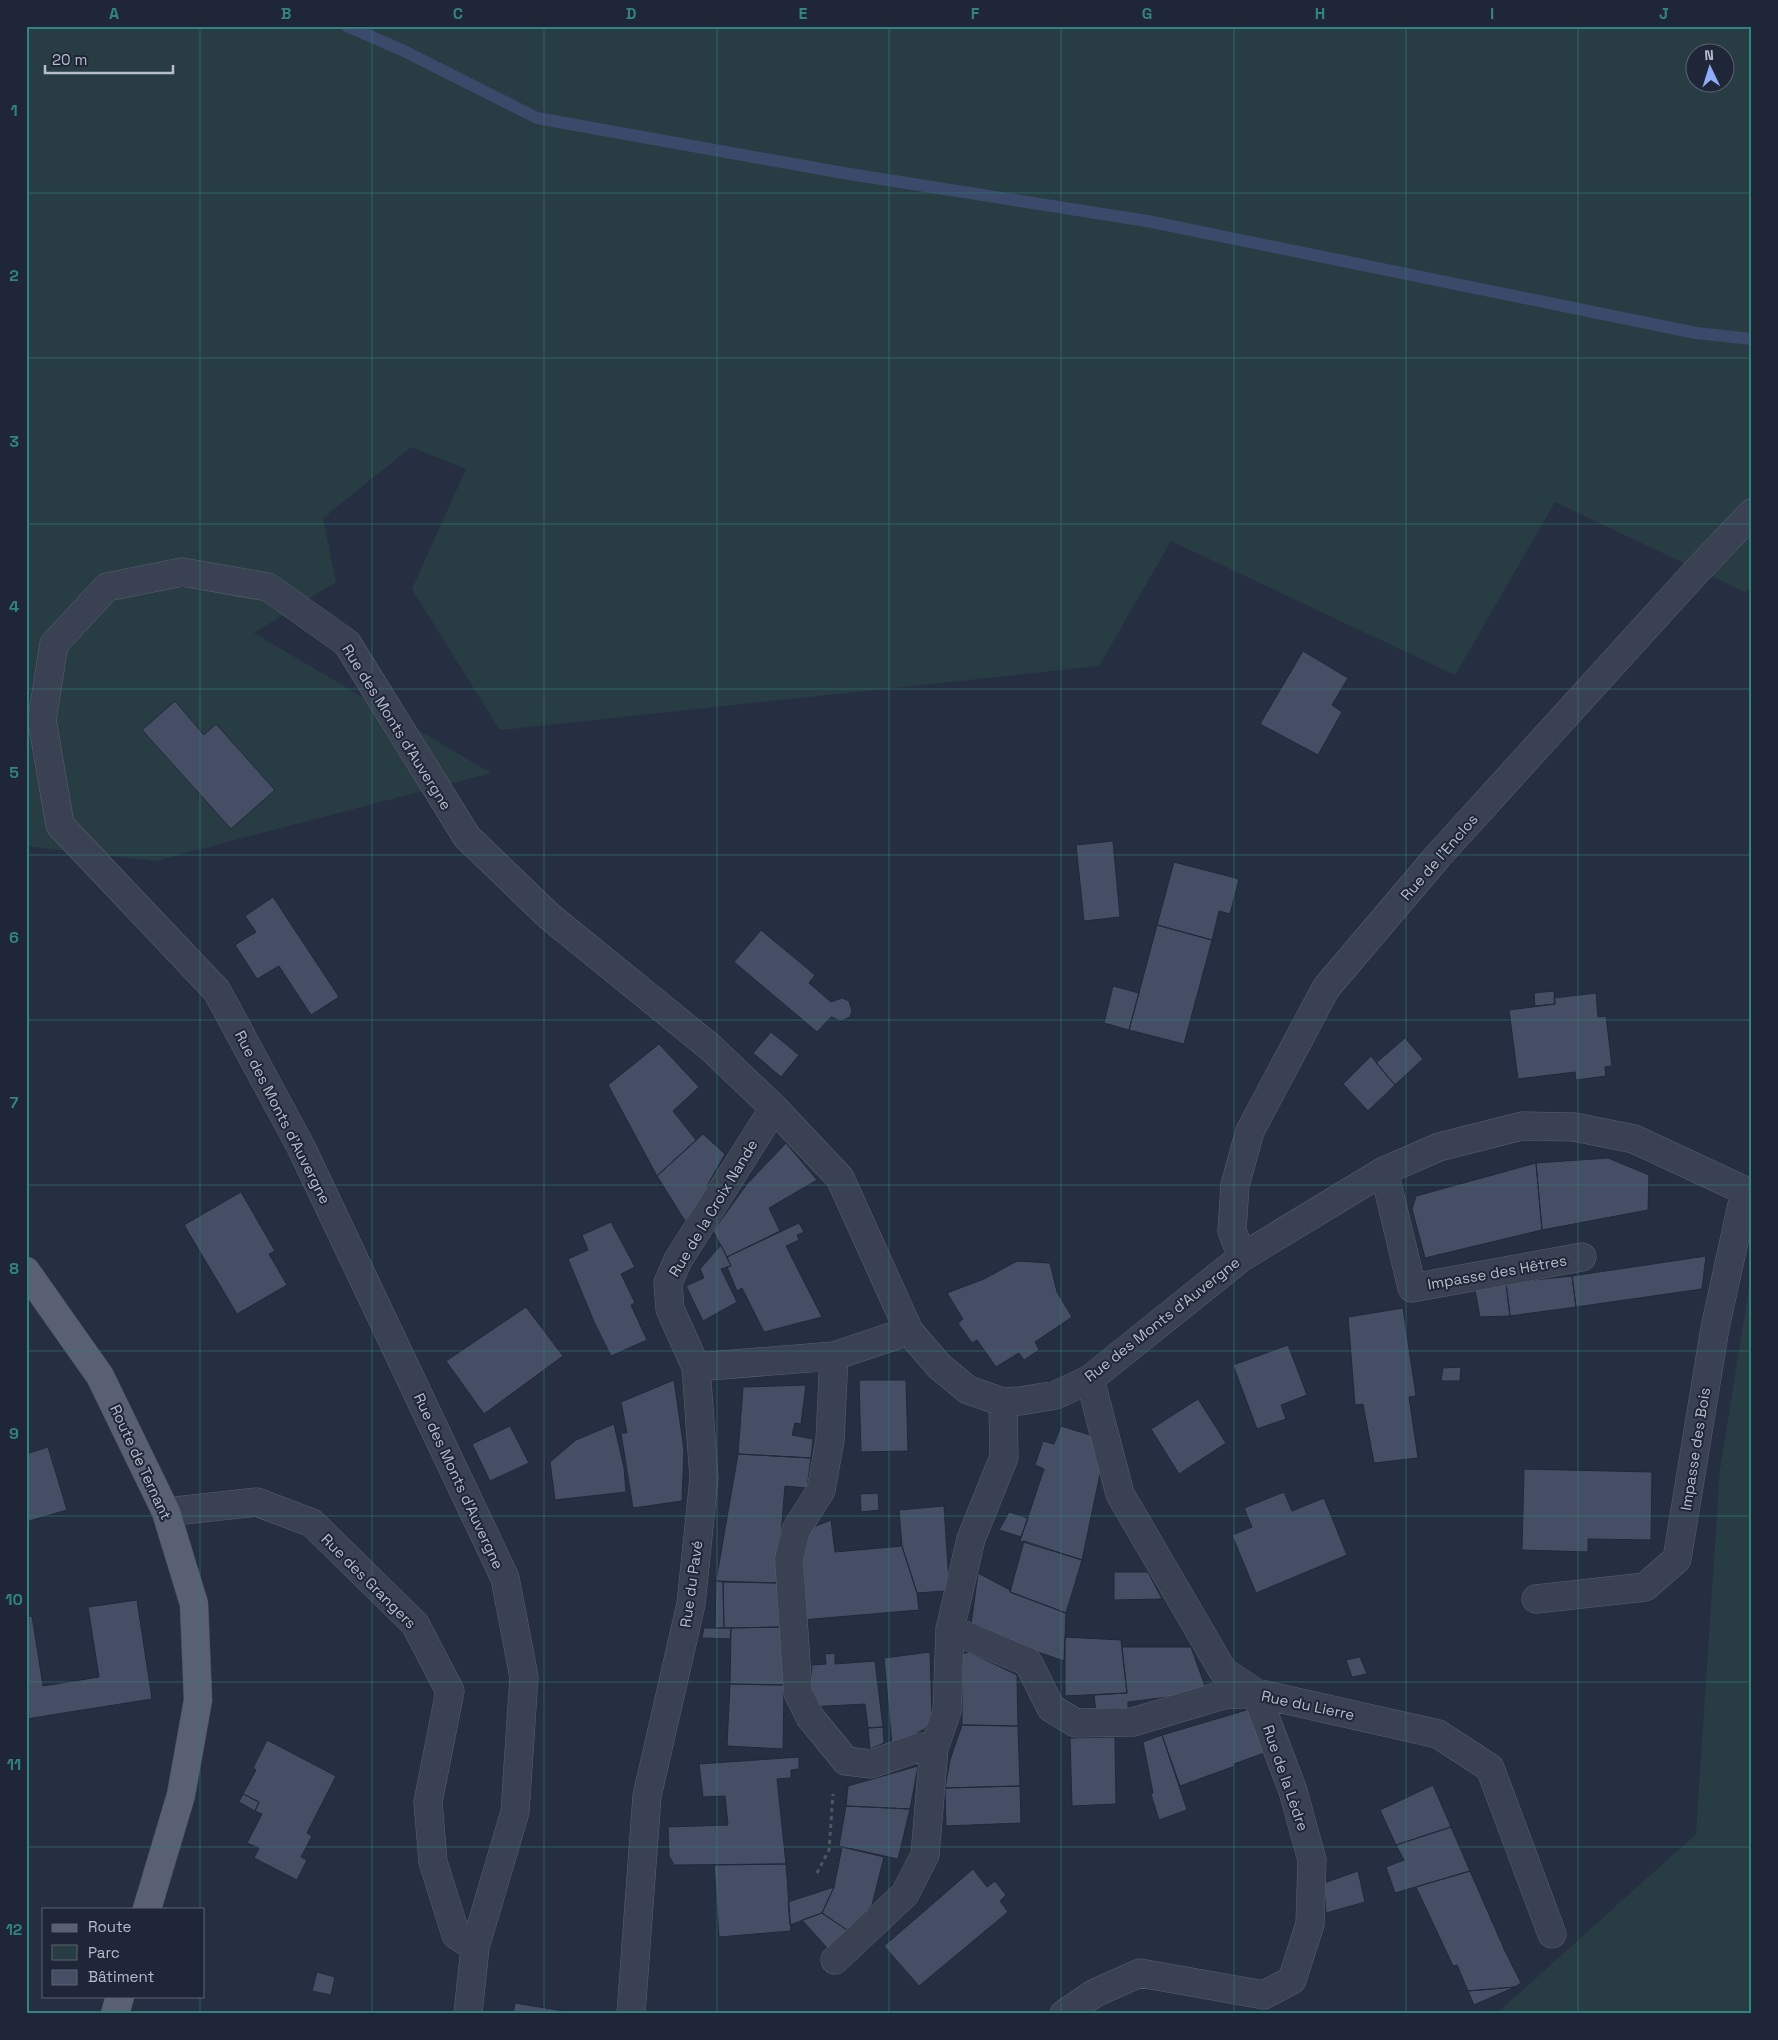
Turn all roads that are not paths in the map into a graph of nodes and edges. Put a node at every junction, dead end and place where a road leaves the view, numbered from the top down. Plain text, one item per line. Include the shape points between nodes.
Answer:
1 (1752, 513) edge
2 (774, 1108) junction
3 (1384, 1171) junction
4 (1748, 1192) edge
5 (1242, 1257) junction
6 (1582, 1257) dead end
7 (26, 1271) edge
8 (910, 1331) junction
9 (834, 1356) junction
10 (696, 1367) junction
11 (1090, 1379) junction
12 (1003, 1402) junction
13 (166, 1512) junction
14 (1536, 1598) dead end
15 (950, 1629) junction
16 (1256, 1693) junction
17 (934, 1748) junction
18 (147, 1908) edge
19 (1552, 1934) dead end
20 (475, 1947) junction
21 (835, 1960) dead end
22 (119, 1998) edge
23 (115, 2014) edge
24 (468, 2014) edge
25 (631, 2014) edge
26 (1064, 2014) edge

1 - 5 street, Rue de l'Enclos via 1438,856 1326,988 1250,1132 1235,1185 1232,1231
2 - 8 street, Rue des Monts d'Auvergne via 840,1178
2 - 10 street, Rue de la Croix Nande via 678,1260 668,1283 670,1309
2 - 20 street, Rue des Monts d'Auvergne via 710,1047 549,916 467,837 347,643 268,587 182,572 107,587 54,644 42,720 60,825 217,991 301,1147 505,1578 524,1677 515,1812
3 - 4 street, Rue des Monts d'Auvergne via 1438,1147 1522,1126 1574,1127 1634,1139
3 - 5 street, Rue des Monts d'Auvergne
3 - 6 street, Impasse des Hêtres via 1412,1288
4 - 14 street, Impasse des Bois via 1716,1328 1677,1559 1645,1587
5 - 11 street, Rue des Monts d'Auvergne
7 - 13 main road, Route de Ternant via 100,1376
8 - 9 street
8 - 12 street, Rue des Monts d'Auvergne via 939,1366 968,1390
9 - 10 street
9 - 17 street via 830,1440 821,1490 796,1530 789,1559 798,1693 810,1717 846,1761 871,1764 920,1747
10 - 25 street, Rue du Pavé via 704,1478 691,1604 648,1796
11 - 12 street, Rue des Monts d'Auvergne via 1056,1395
11 - 16 street via 1120,1494 1223,1672
12 - 15 street via 1004,1457 971,1539
13 - 18 main road, Route de Ternant via 194,1604 198,1700 181,1795
13 - 20 street, Rue des Grangers via 257,1502 312,1523 415,1624 450,1691 428,1802 432,1862 456,1935
15 - 16 street, Rue du Lierre via 1028,1662 1051,1708 1076,1723 1133,1722 1222,1695
15 - 17 street via 947,1711
16 - 19 street, Rue du Lierre via 1438,1734 1490,1768
16 - 26 street, Rue de la Lèdre via 1293,1791 1312,1860 1310,1924 1292,1980 1264,1994 1140,1973 1095,1993
17 - 21 street via 925,1855 905,1894
20 - 24 street, Rue des Monts d'Auvergne
22 - 23 main road

